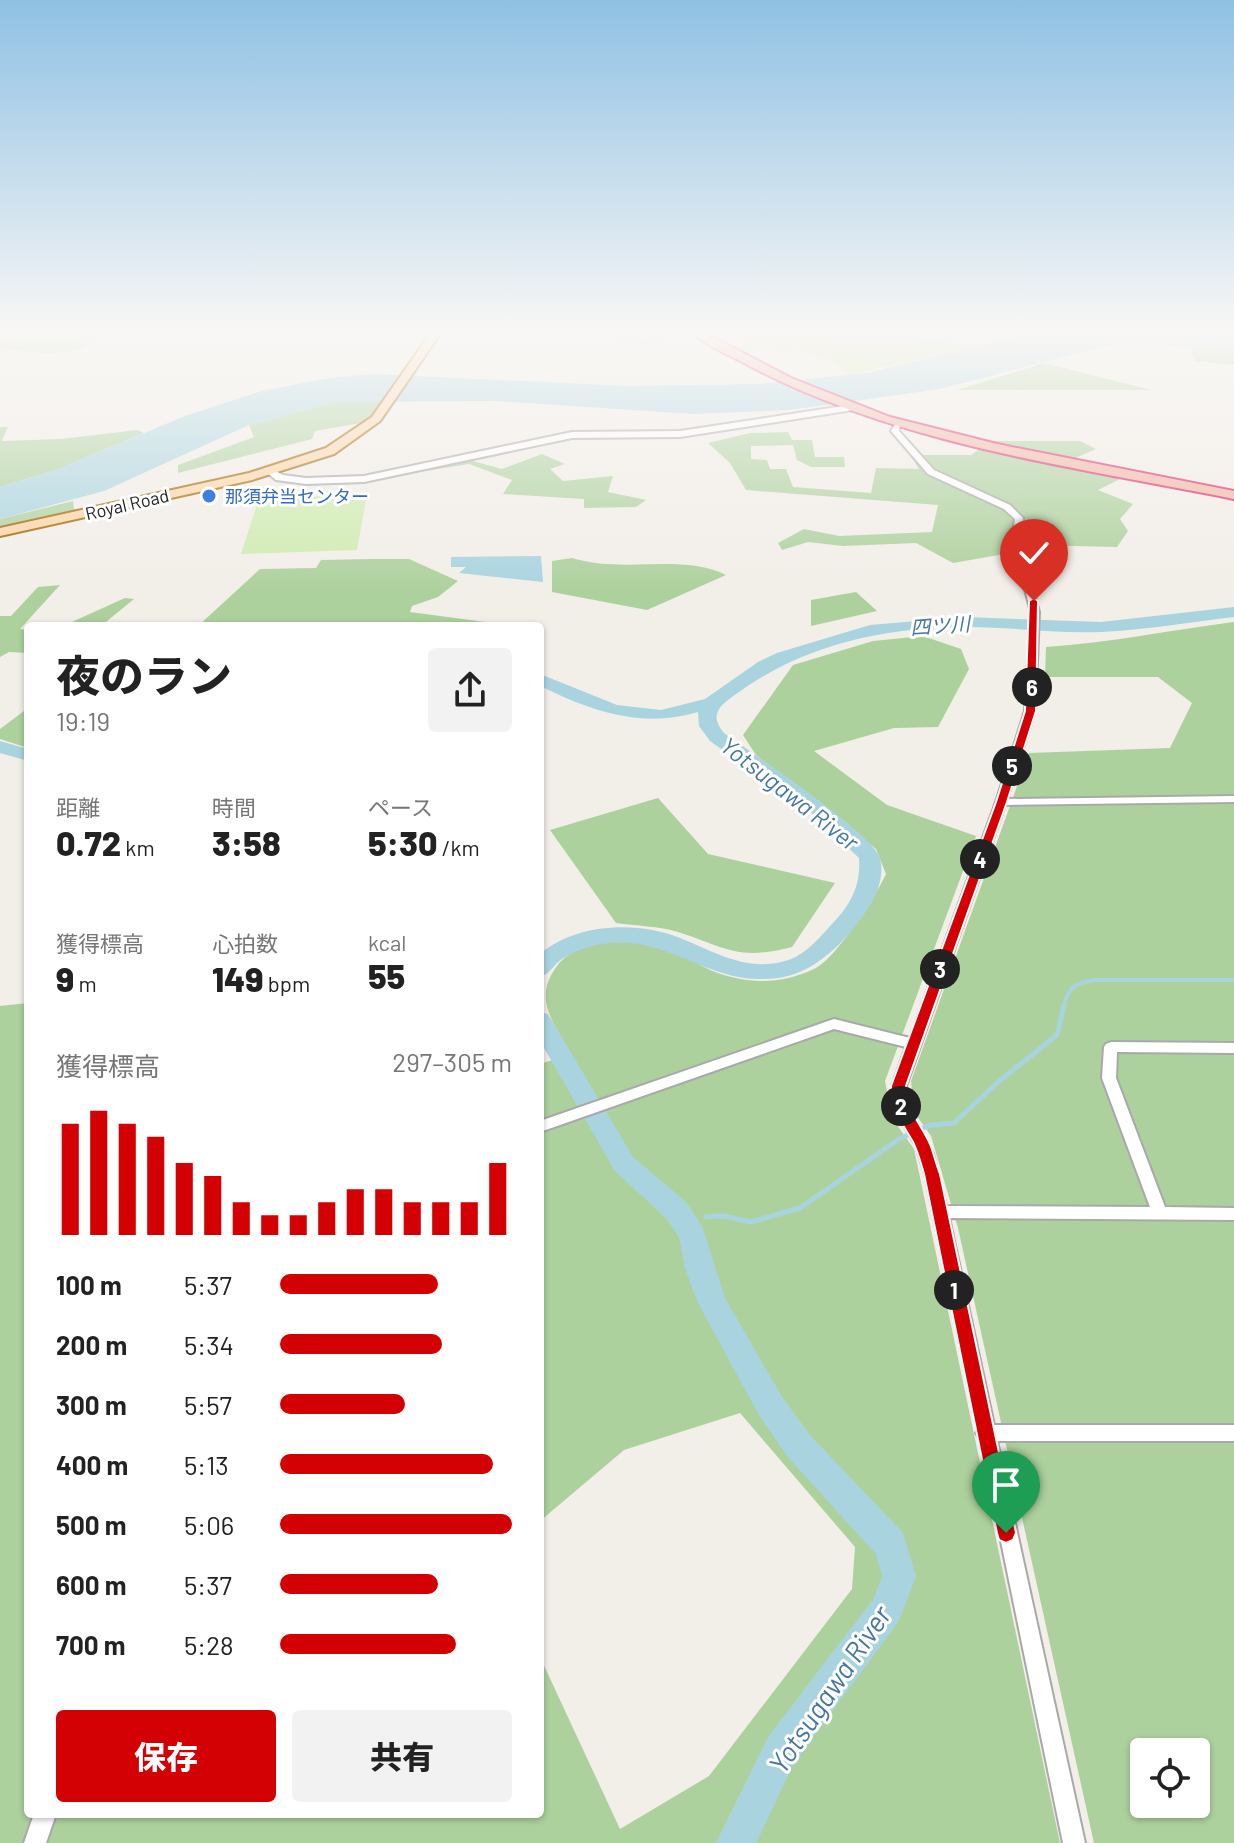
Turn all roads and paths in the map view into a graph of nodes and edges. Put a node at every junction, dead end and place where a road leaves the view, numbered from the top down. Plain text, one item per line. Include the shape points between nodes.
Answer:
1 (373, 420) edge
2 (763, 420) edge
3 (886, 420) edge
4 (898, 424) junction
5 (270, 471) junction
6 (1234, 495) edge
7 (0, 532) edge
8 (1234, 799) edge
9 (1001, 802) junction
10 (913, 1044) junction
11 (1234, 1048) edge
12 (544, 1126) edge
13 (940, 1212) junction
14 (1160, 1213) junction
15 (1234, 1214) edge
16 (985, 1433) junction
17 (1234, 1433) edge
18 (44, 1818) edge
19 (35, 1843) edge
20 (1074, 1843) edge

1 - 5 main road, Royal Road via 346,443
2 - 5 street via 680,434 572,435 364,479 306,481 280,478
3 - 4 highway
4 - 6 highway
4 - 9 street via 895,431 931,472 1007,507 1019,518 1016,540 1035,612 1035,640 1030,711
5 - 7 main road, Royal Road
8 - 9 street
9 - 10 street
10 - 12 street via 834,1024
10 - 13 street via 899,1100 922,1144
11 - 14 street via 1111,1047 1109,1078
13 - 14 street
13 - 16 street
14 - 15 street
16 - 17 street
16 - 20 street
18 - 19 street

